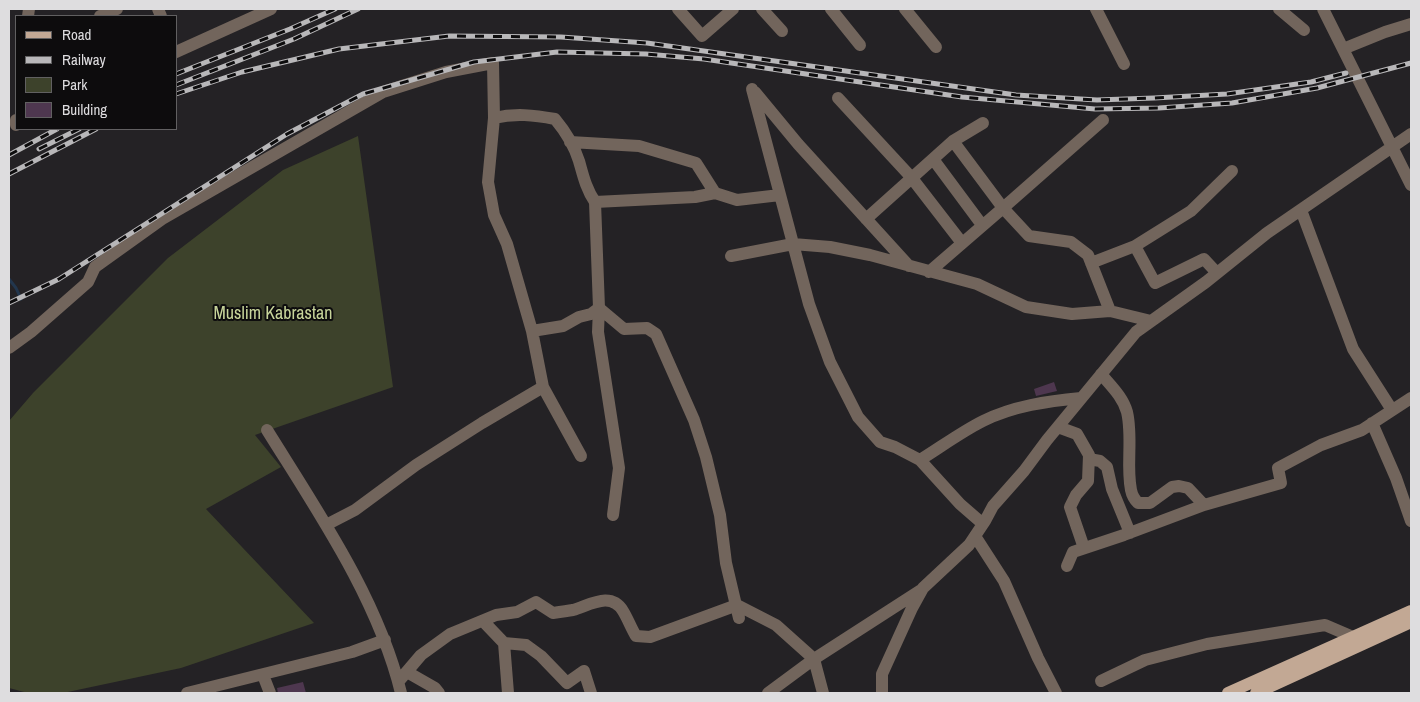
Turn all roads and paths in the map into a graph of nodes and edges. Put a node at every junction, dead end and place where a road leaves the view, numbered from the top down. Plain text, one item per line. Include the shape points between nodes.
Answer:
1 (117, 9) edge
2 (271, 9) edge
3 (678, 9) edge
4 (733, 9) edge
5 (762, 9) edge
6 (831, 9) edge
7 (905, 9) edge
8 (1096, 9) edge
9 (1279, 9) edge
10 (1323, 9) edge
11 (102, 15) edge
12 (1411, 24) edge
13 (1304, 30) dead end
14 (782, 31) dead end
15 (860, 45) dead end
16 (936, 47) dead end
17 (1343, 49) junction
18 (178, 51) edge
19 (1124, 64) dead end
20 (838, 98) dead end
21 (494, 118) junction
22 (1103, 120) dead end
23 (983, 123) dead end
24 (1411, 134) edge
25 (953, 141) junction
26 (570, 142) junction
27 (1393, 147) junction
28 (933, 158) junction
29 (1232, 171) dead end
30 (911, 177) junction
31 (1411, 184) edge
32 (715, 193) junction
33 (780, 194) junction
34 (595, 202) junction
35 (1003, 208) junction
36 (1301, 210) junction
37 (866, 219) junction
38 (982, 226) junction
39 (962, 243) junction
40 (793, 244) junction
41 (1134, 246) junction
42 (730, 256) dead end
43 (1091, 263) junction
44 (908, 266) junction
45 (929, 272) junction
46 (1217, 272) junction
47 (599, 308) junction
48 (1110, 311) junction
49 (1151, 321) junction
50 (532, 331) junction
51 (9, 348) edge
52 (1101, 374) junction
53 (543, 387) junction
54 (1081, 398) junction
55 (1411, 398) edge
56 (1392, 410) junction
57 (1372, 423) junction
58 (1058, 427) junction
59 (267, 430) dead end
60 (581, 456) dead end
61 (1089, 459) junction
62 (920, 460) junction
63 (1204, 505) junction
64 (613, 514) dead end
65 (1411, 521) edge
66 (983, 524) junction
67 (326, 526) junction
68 (1130, 533) junction
69 (975, 536) junction
70 (1084, 548) junction
71 (1067, 566) dead end
72 (923, 588) junction
73 (737, 605) junction
74 (1411, 611) edge
75 (739, 618) dead end
76 (483, 621) junction
77 (1411, 622) edge
78 (1353, 637) junction
79 (385, 640) junction
80 (504, 643) junction
81 (814, 659) junction
82 (407, 672) junction
83 (263, 674) junction
84 (1101, 682) dead end
85 (399, 688) edge
86 (187, 693) edge
87 (270, 693) edge
88 (439, 693) edge
89 (508, 693) edge
90 (591, 693) edge
91 (768, 693) edge
92 (823, 693) edge
93 (882, 693) edge
94 (1056, 693) edge
95 (1228, 693) edge
96 (1256, 693) edge

1 - 11 street
2 - 18 street
3 - 4 street via 702,36
5 - 14 street
6 - 15 street
7 - 16 street
8 - 19 street
9 - 13 street
10 - 17 street
12 - 17 street
17 - 27 street
20 - 30 street
21 - 26 street via 510,114 555,118
21 - 50 street via 488,182 494,215 507,244
21 - 51 street via 493,63 446,72 383,92 162,219 95,267 88,282
22 - 35 street
23 - 25 street
24 - 27 street
25 - 28 street
25 - 35 street
26 - 32 street via 638,146 696,163
26 - 34 street via 588,192
27 - 31 street
27 - 36 street
28 - 30 street
28 - 38 street
29 - 41 street via 1191,211
30 - 37 street
30 - 39 street
32 - 33 street via 737,200
32 - 34 street
33 - 37 street via 752,89
33 - 40 street
34 - 47 street
35 - 38 street
35 - 43 street via 1029,236 1071,242 1088,255
36 - 46 street
36 - 56 street via 1353,349
37 - 44 street
38 - 39 street
39 - 45 street
40 - 42 street
40 - 44 street via 830,247
40 - 62 street via 809,304 830,362 858,417 880,442
41 - 43 street
41 - 46 street via 1155,283 1204,259
43 - 48 street
44 - 45 street
45 - 48 street via 977,284 1026,307 1072,314
46 - 49 street
47 - 50 street via 563,326
47 - 64 street via 598,332 618,468
47 - 73 street via 624,329 647,328 656,334 668,358 706,457
48 - 49 street
49 - 52 street via 1136,332
50 - 53 street
52 - 54 street
52 - 63 street via 1126,410 1133,498 1138,503 1150,502 1179,486 1188,488
53 - 60 street
53 - 67 street via 416,464 355,510
54 - 58 street
54 - 62 street via 1050,401 1003,412
55 - 56 street
56 - 57 street
57 - 63 street via 1278,468 1281,483
57 - 65 street
58 - 61 street via 1077,434
58 - 66 street via 993,506
59 - 67 street
61 - 68 street via 1100,461 1107,467 1112,489
61 - 70 street via 1088,481 1070,507
62 - 66 street
63 - 68 street
66 - 69 street
67 - 79 street
68 - 70 street
69 - 72 street
69 - 94 street via 1004,581
70 - 71 street via 1073,552
72 - 81 street
72 - 93 street via 882,674
73 - 75 street
73 - 76 street via 650,637 636,636 623,610 610,600 553,614 536,602 517,612
73 - 81 street via 776,625
74 - 78 main road
76 - 80 street
76 - 82 street via 450,634 421,655
77 - 96 main road
78 - 84 street via 1326,624 1207,644 1145,660
78 - 95 main road
79 - 83 street via 352,652
79 - 85 street
80 - 89 street
80 - 90 street via 526,645 567,683 584,671
81 - 91 street
81 - 92 street
82 - 85 street
82 - 88 street
83 - 86 street
83 - 87 street

